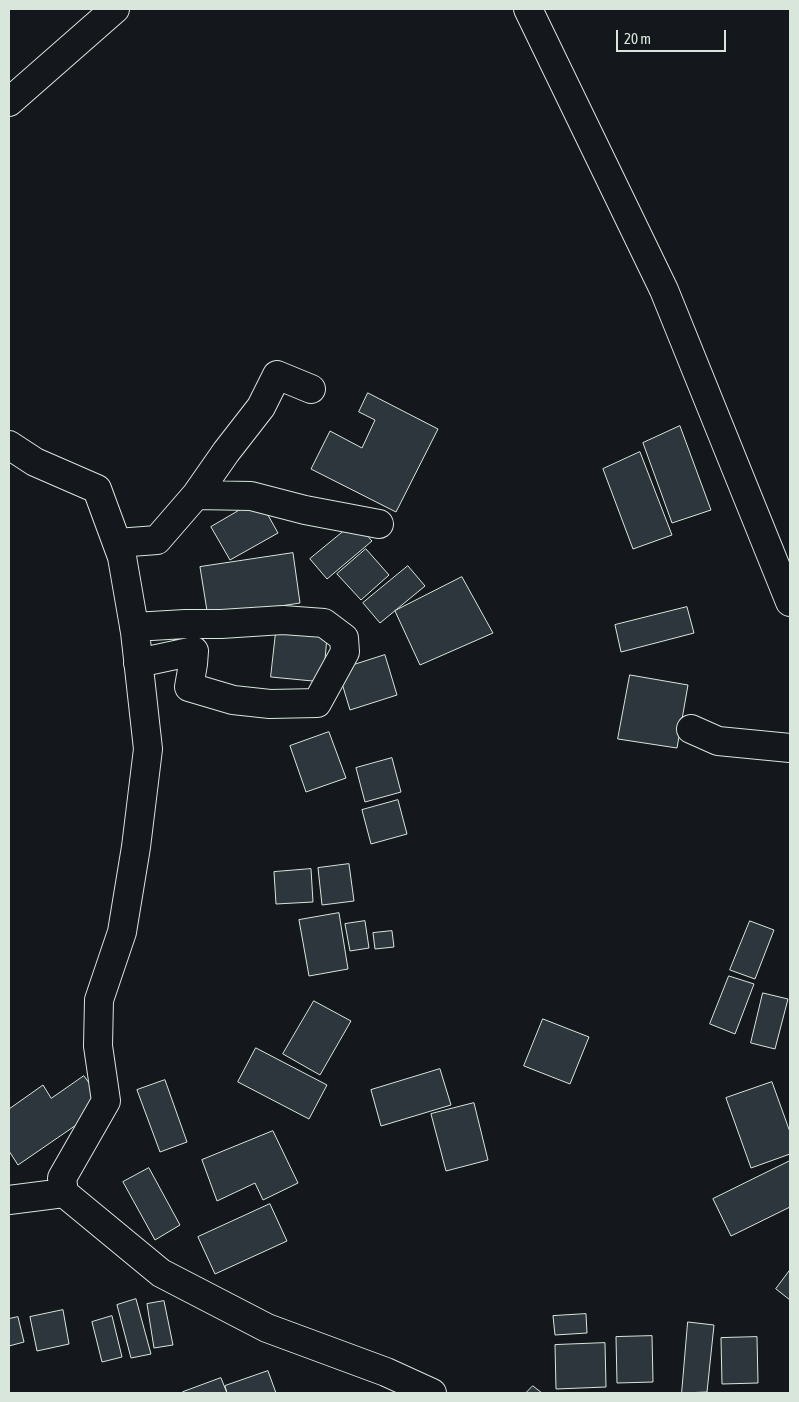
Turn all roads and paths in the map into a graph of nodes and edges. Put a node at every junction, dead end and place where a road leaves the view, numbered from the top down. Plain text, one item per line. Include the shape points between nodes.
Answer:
1 (115, 9) edge
2 (528, 9) edge
3 (9, 102) edge
4 (311, 389) dead end
5 (9, 444) edge
6 (196, 495) junction
7 (379, 524) dead end
8 (117, 543) junction
9 (790, 602) edge
10 (134, 627) junction
11 (138, 663) junction
12 (691, 729) dead end
13 (790, 748) edge
14 (64, 1193) junction
15 (9, 1200) edge
16 (432, 1393) edge

1 - 3 street
2 - 9 street via 664,290
4 - 6 street via 277,375 261,406
5 - 8 street via 35,462 97,489
6 - 7 street via 251,496
6 - 8 street via 157,540
8 - 10 street
10 - 11 street
10 - 11 street via 283,620 324,622 344,638 345,652 317,703 270,704 233,700 189,688 194,651
11 - 14 street via 148,749 122,932 99,1000 98,1046 106,1101 62,1178
12 - 13 street via 718,741
14 - 15 street
14 - 16 street via 161,1273 267,1328 386,1372

